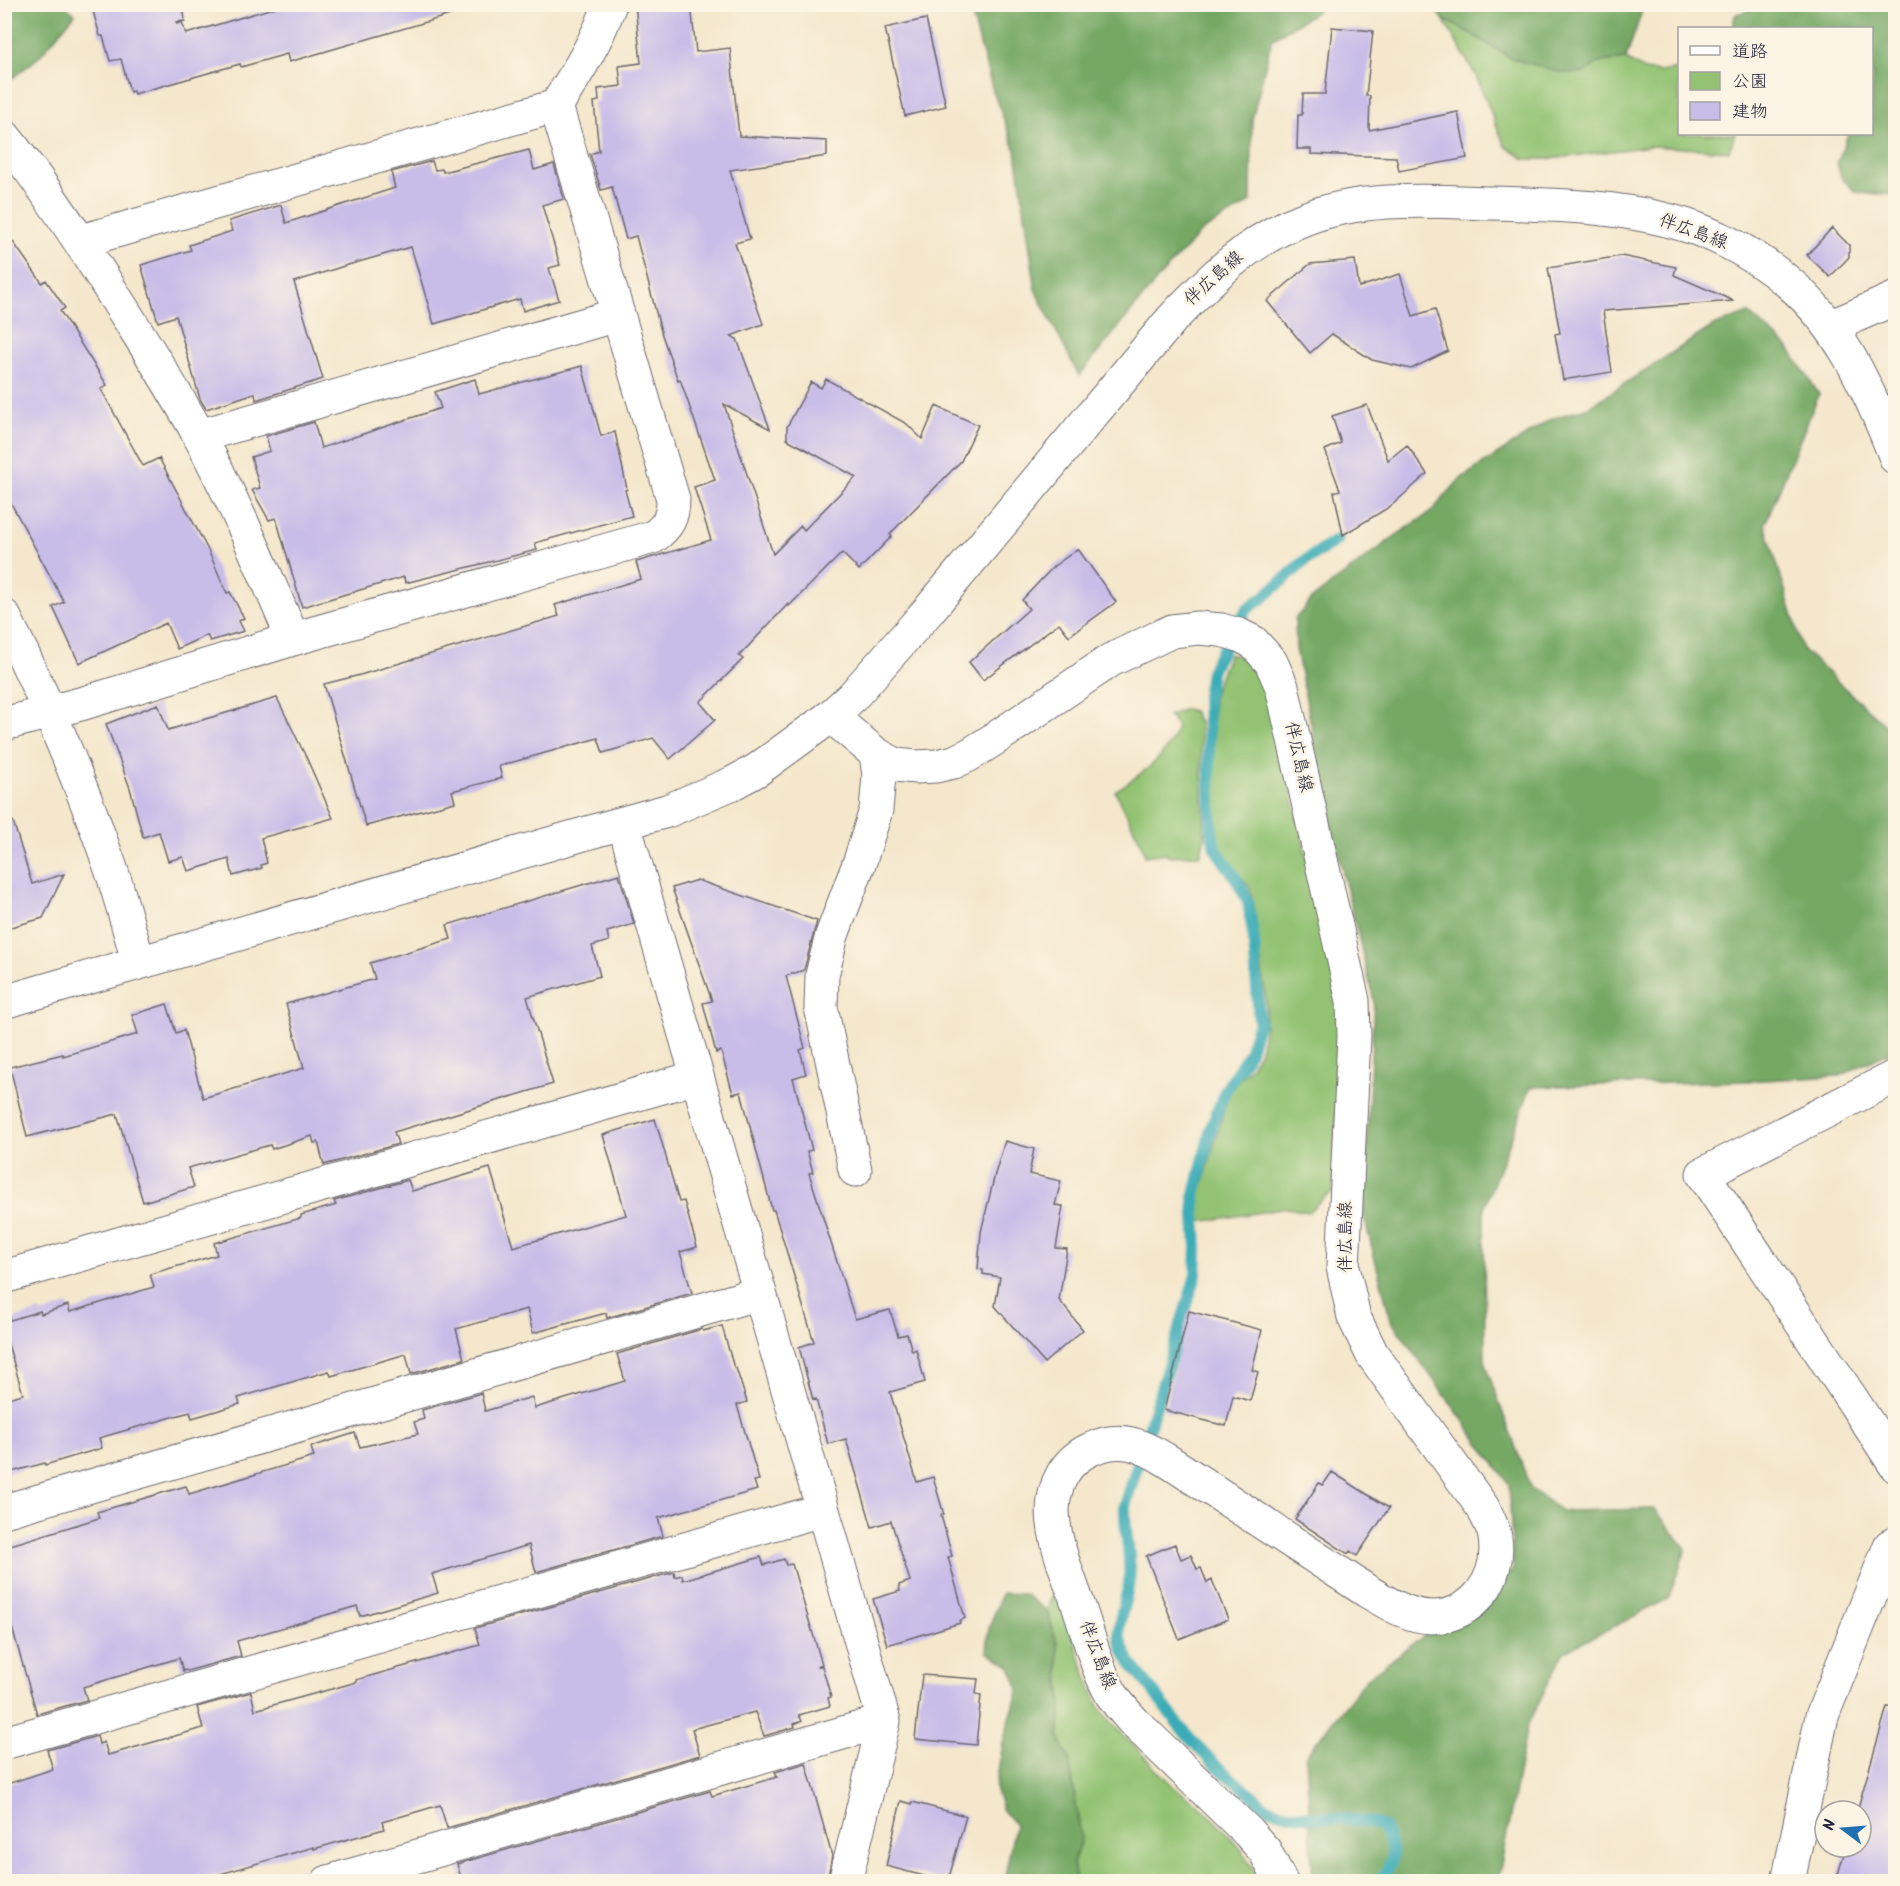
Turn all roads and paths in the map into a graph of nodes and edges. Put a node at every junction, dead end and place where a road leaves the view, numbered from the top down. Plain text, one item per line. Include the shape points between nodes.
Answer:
1 (610, 4) edge
2 (556, 106) junction
3 (4, 136) edge
4 (81, 241) junction
5 (1896, 298) edge
6 (617, 315) junction
7 (1830, 327) junction
8 (199, 436) junction
9 (1896, 458) edge
10 (4, 616) edge
11 (293, 639) junction
12 (50, 712) junction
13 (831, 716) junction
14 (4, 724) edge
15 (876, 754) junction
16 (624, 824) junction
17 (139, 963) junction
18 (4, 1002) edge
19 (1896, 1076) edge
20 (697, 1077) junction
21 (855, 1170) dead end
22 (4, 1277) edge
23 (760, 1293) junction
24 (1896, 1466) edge
25 (822, 1510) junction
26 (4, 1511) edge
27 (1896, 1543) edge
28 (884, 1721) junction
29 (4, 1743) edge
30 (328, 1881) edge
31 (845, 1881) edge
32 (1281, 1881) edge
33 (1788, 1881) edge

1 - 2 street via 580,68
2 - 4 street
2 - 6 street
3 - 4 street
4 - 8 street
5 - 7 street
6 - 8 street
6 - 11 street via 673,500 670,521 663,531
7 - 9 street, 伴広島線 via 1856,366
7 - 13 street, 伴広島線 via 1805,297 1775,271 1743,251 1694,228 1634,213 1537,204 1412,201 1370,204 1306,218 1240,253 1205,284 929,610
8 - 11 street
10 - 12 street
11 - 12 street
12 - 14 street
12 - 17 street via 111,868
13 - 15 street, 伴広島線
13 - 16 street via 733,783
15 - 21 street via 876,810 832,935 822,975 820,1007
15 - 32 street, 伴広島線 via 896,765 936,766 954,762 1111,660 1172,631 1198,628 1230,633 1253,642 1271,662 1282,687 1353,1001 1343,1268 1354,1317 1372,1354 1483,1508 1495,1536 1497,1557 1492,1575 1485,1589 1464,1608 1431,1617 1411,1614 1367,1591 1142,1447 1113,1443 1082,1453 1060,1477 1053,1510 1059,1545 1098,1664 1112,1694 1122,1710 1248,1832 1265,1851
16 - 17 street
16 - 20 street
17 - 18 street
19 - 24 street via 1703,1174
20 - 22 street
20 - 23 street
23 - 25 street
23 - 26 street
25 - 28 street
25 - 29 street
27 - 33 street via 1890,1546 1822,1716
28 - 30 street
28 - 31 street

